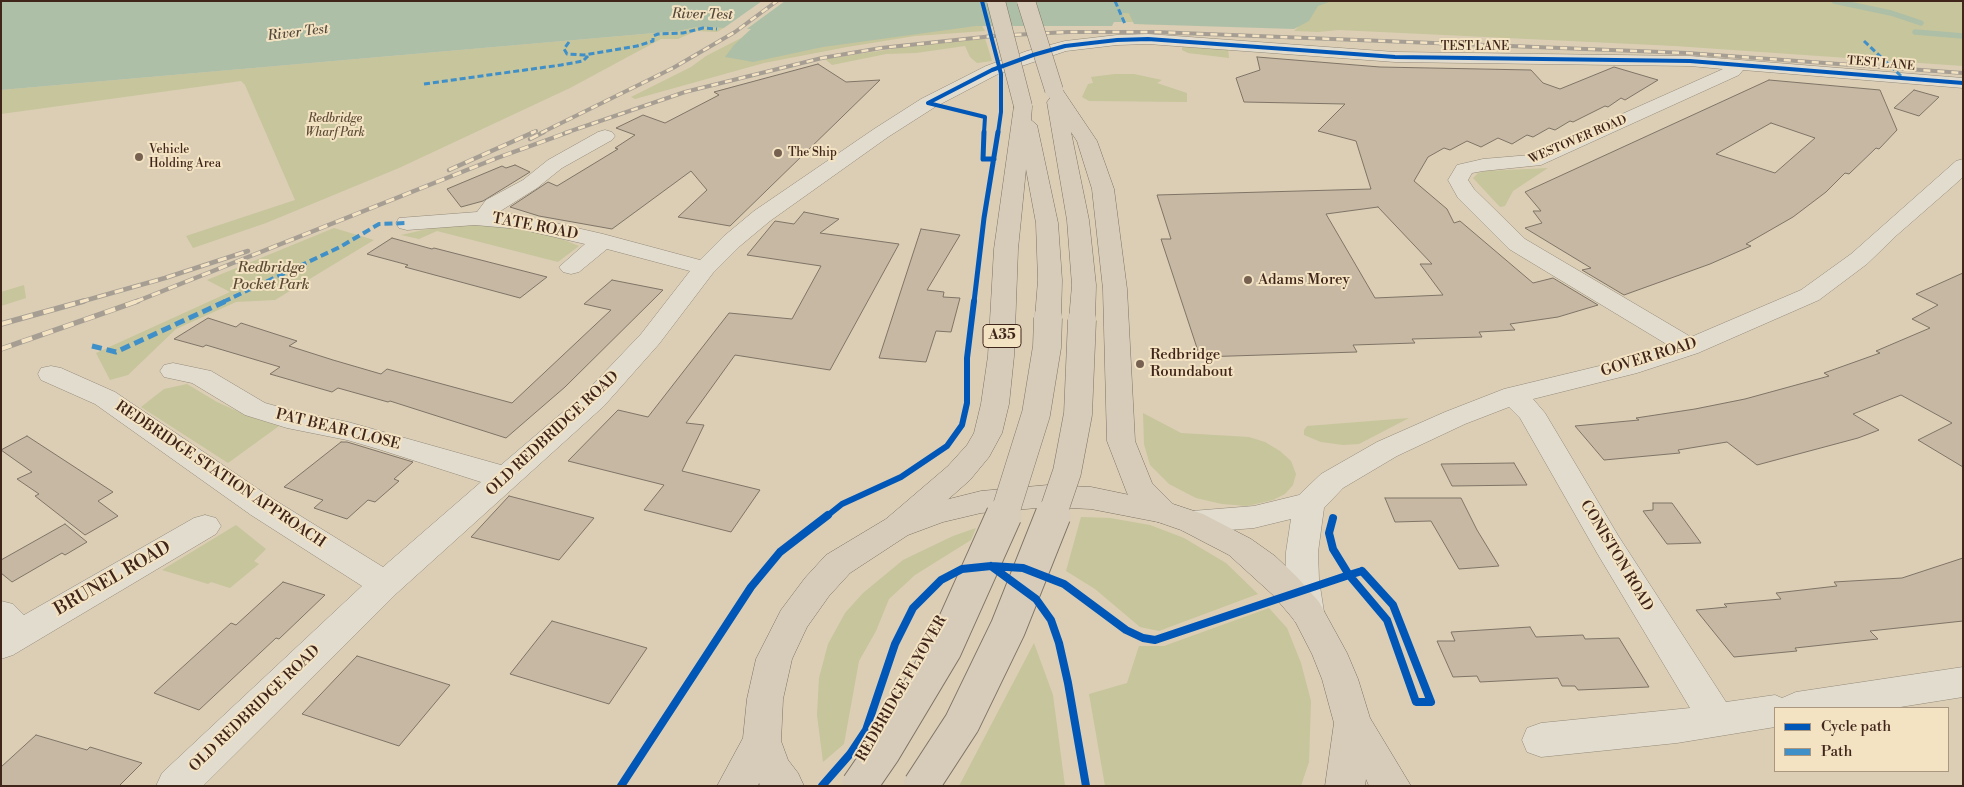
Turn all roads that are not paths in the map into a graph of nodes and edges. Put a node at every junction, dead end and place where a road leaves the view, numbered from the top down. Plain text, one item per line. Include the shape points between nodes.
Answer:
1 (996, 1) edge
2 (1026, 1) edge
3 (1734, 64) junction
4 (992, 70) joint
5 (1963, 83) edge
6 (1054, 90) junction
7 (1023, 106) junction
8 (605, 136) dead end
9 (1963, 165) edge
10 (486, 218) junction
11 (407, 223) dead end
12 (603, 241) junction
13 (571, 267) dead end
14 (705, 268) junction
15 (1689, 346) junction
16 (173, 371) dead end
17 (51, 374) dead end
18 (1514, 395) junction
19 (508, 477) junction
20 (1310, 504) junction
21 (1177, 517) junction
22 (205, 526) dead end
23 (897, 528) junction
24 (384, 584) junction
25 (1306, 612) junction
26 (8, 631) edge
27 (1963, 682) edge
28 (1802, 707) edge
29 (1774, 711) edge
30 (1717, 720) junction
31 (1353, 722) junction
32 (1541, 740) dead end
33 (762, 741) junction
34 (176, 786) edge
35 (736, 786) edge
36 (784, 786) edge
37 (859, 786) edge
38 (921, 786) edge
39 (1345, 786) edge
40 (1392, 786) edge

1 - 7 main road, A35, bridge
2 - 6 main road, bridge
3 - 4 street, TEST LANE via 1395,57 1148,39 1065,46
3 - 5 street, TEST LANE
3 - 15 street, WESTOVER ROAD via 1736,68 1733,71 1534,161 1464,169 1458,180 1517,244
4 - 14 street, OLD REDBRIDGE ROAD via 928,102 881,133 762,216
6 - 21 main road via 1088,141 1103,189 1115,290 1121,441 1138,486 1146,496
6 - 38 main road, bridge via 1078,220 1084,285 1078,414 1067,472 1046,535 1008,628 962,723
7 - 23 main road, A35 via 1007,239 995,404 988,433 979,450 959,473
7 - 37 main road, REDBRIDGE FLYOVER / A35, bridge via 1047,223 1050,280 1047,347 1036,414 1001,524 944,649
8 - 10 street via 555,164 530,184 494,205
9 - 15 street, GOVER ROAD via 1859,259 1810,295
10 - 11 street, TATE ROAD
10 - 12 street, TATE ROAD via 520,222
12 - 13 street, TATE ROAD
12 - 14 street, TATE ROAD
14 - 19 street, OLD REDBRIDGE ROAD via 650,339 594,400
15 - 18 street, GOVER ROAD via 1628,367
16 - 19 street, PAT BEAR CLOSE via 201,378 255,409 348,431
17 - 24 street, REDBRIDGE STATION APPROACH via 105,398 262,507
18 - 20 street, GOVER ROAD via 1387,449 1332,480
18 - 30 street, CONISTON ROAD via 1531,413 1608,545
19 - 24 street, OLD REDBRIDGE ROAD
20 - 21 street via 1254,516
20 - 25 street via 1302,552
21 - 23 main road via 1090,498 1048,496 981,502 936,513
21 - 25 main road via 1240,547 1285,586
22 - 26 street, BRUNEL ROAD
23 - 33 main road via 838,564 793,620 774,659 765,699
24 - 34 street, OLD REDBRIDGE ROAD
25 - 31 main road via 1329,653
27 - 28 street
29 - 30 street
30 - 32 street
31 - 39 main road
31 - 40 main road
33 - 35 main road
33 - 36 main road via 772,769

